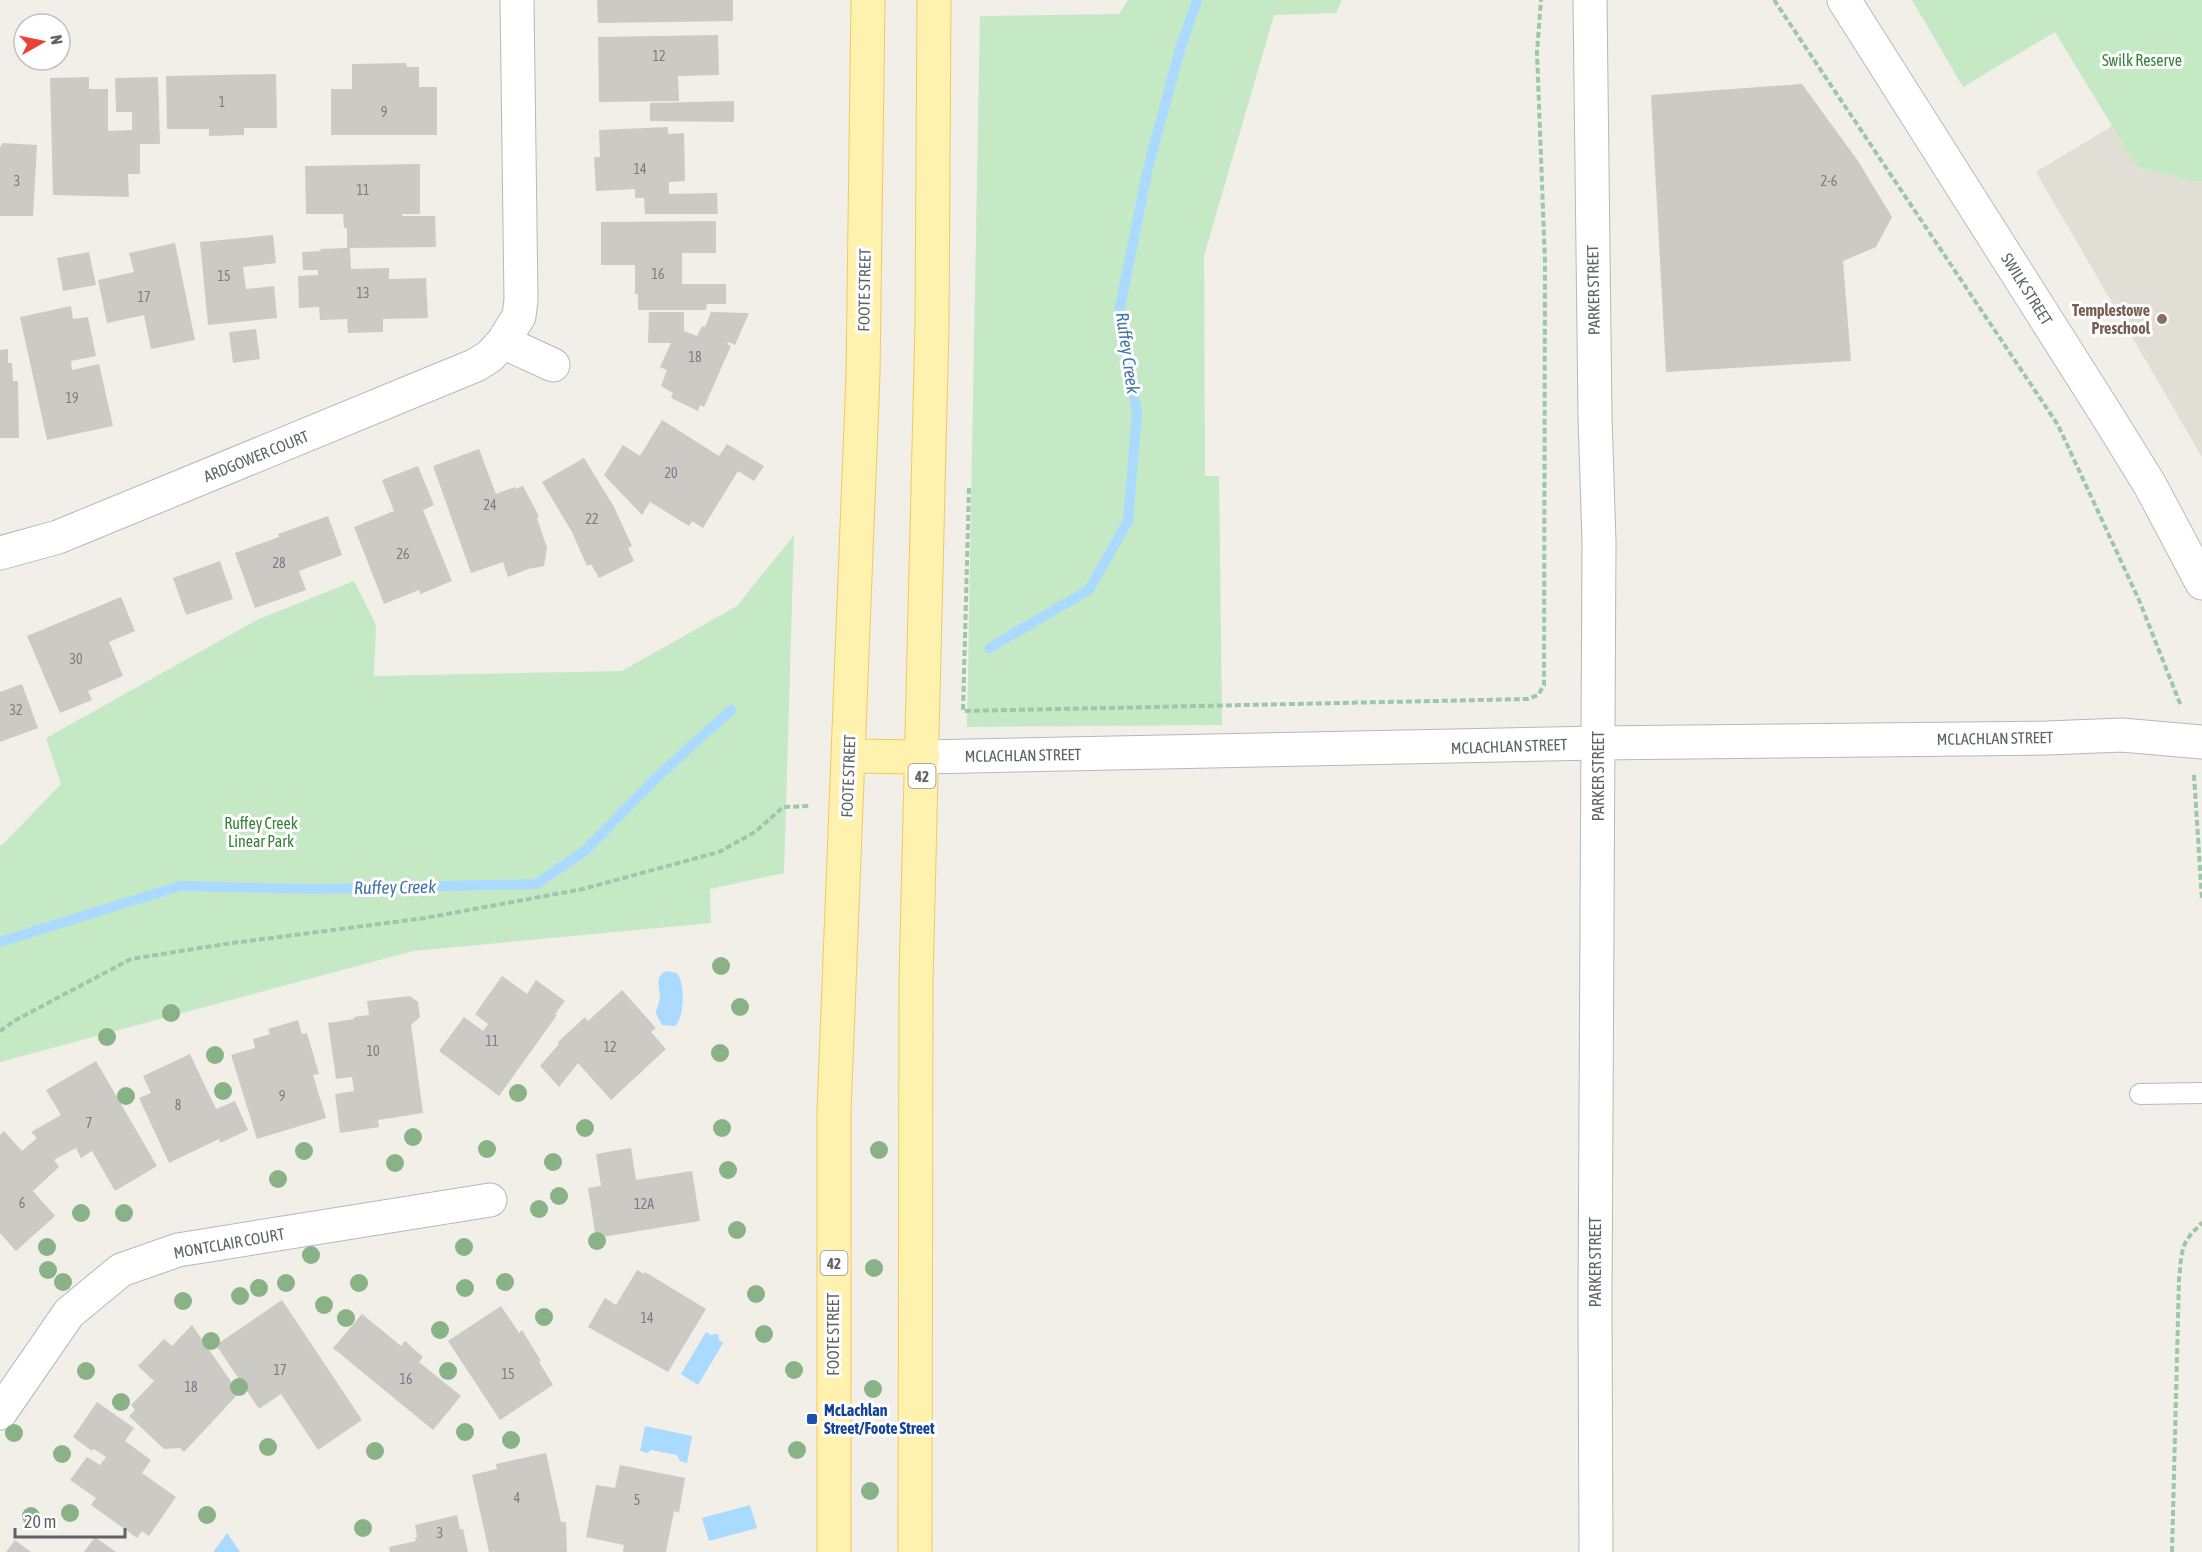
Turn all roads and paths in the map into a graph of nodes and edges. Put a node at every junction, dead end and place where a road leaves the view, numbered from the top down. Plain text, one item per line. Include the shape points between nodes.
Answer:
1 (517, 0) edge
2 (868, 0) edge
3 (934, 0) edge
4 (1540, 0) edge
5 (1590, 0) edge
6 (1774, 0) edge
7 (1844, 0) edge
8 (503, 342) junction
9 (553, 365) dead end
10 (969, 488) dead end
11 (0, 553) edge
12 (2202, 583) edge
13 (2196, 742) edge
14 (1598, 743) junction
15 (849, 756) junction
16 (923, 757) junction
17 (811, 806) dead end
18 (2202, 900) edge
19 (0, 1031) edge
20 (2202, 1093) edge
21 (2140, 1094) dead end
22 (490, 1200) dead end
23 (2202, 1222) edge
24 (0, 1413) edge
25 (834, 1552) edge
26 (915, 1552) edge
27 (1596, 1552) edge
28 (2172, 1552) edge

1 - 8 street, ARDGOWER COURT via 520,300 519,316
2 - 15 main road, FOOTE STREET / 42 via 863,374
3 - 16 main road, 42
4 - 10 path via 1537,52 1545,262 1545,660 1544,685 1538,696 963,711
5 - 14 street, PARKER STREET via 1599,542
6 - 13 path via 2058,425 2139,600
7 - 12 street, SWILK STREET via 2120,436
8 - 9 street
8 - 11 street, ARDGOWER COURT via 476,365 58,537
13 - 14 street, MCLACHLAN STREET via 2122,735
13 - 18 path
14 - 16 street, MCLACHLAN STREET
14 - 27 street, PARKER STREET
15 - 16 main road
15 - 25 main road, FOOTE STREET / 42 via 834,1112
16 - 26 main road, 42 via 916,981
17 - 19 path via 783,807 755,832 718,852 583,888 425,918 131,959
20 - 21 lane
22 - 24 street, MONTCLAIR COURT via 178,1250 121,1270 69,1313
23 - 28 path via 2188,1238 2181,1256

